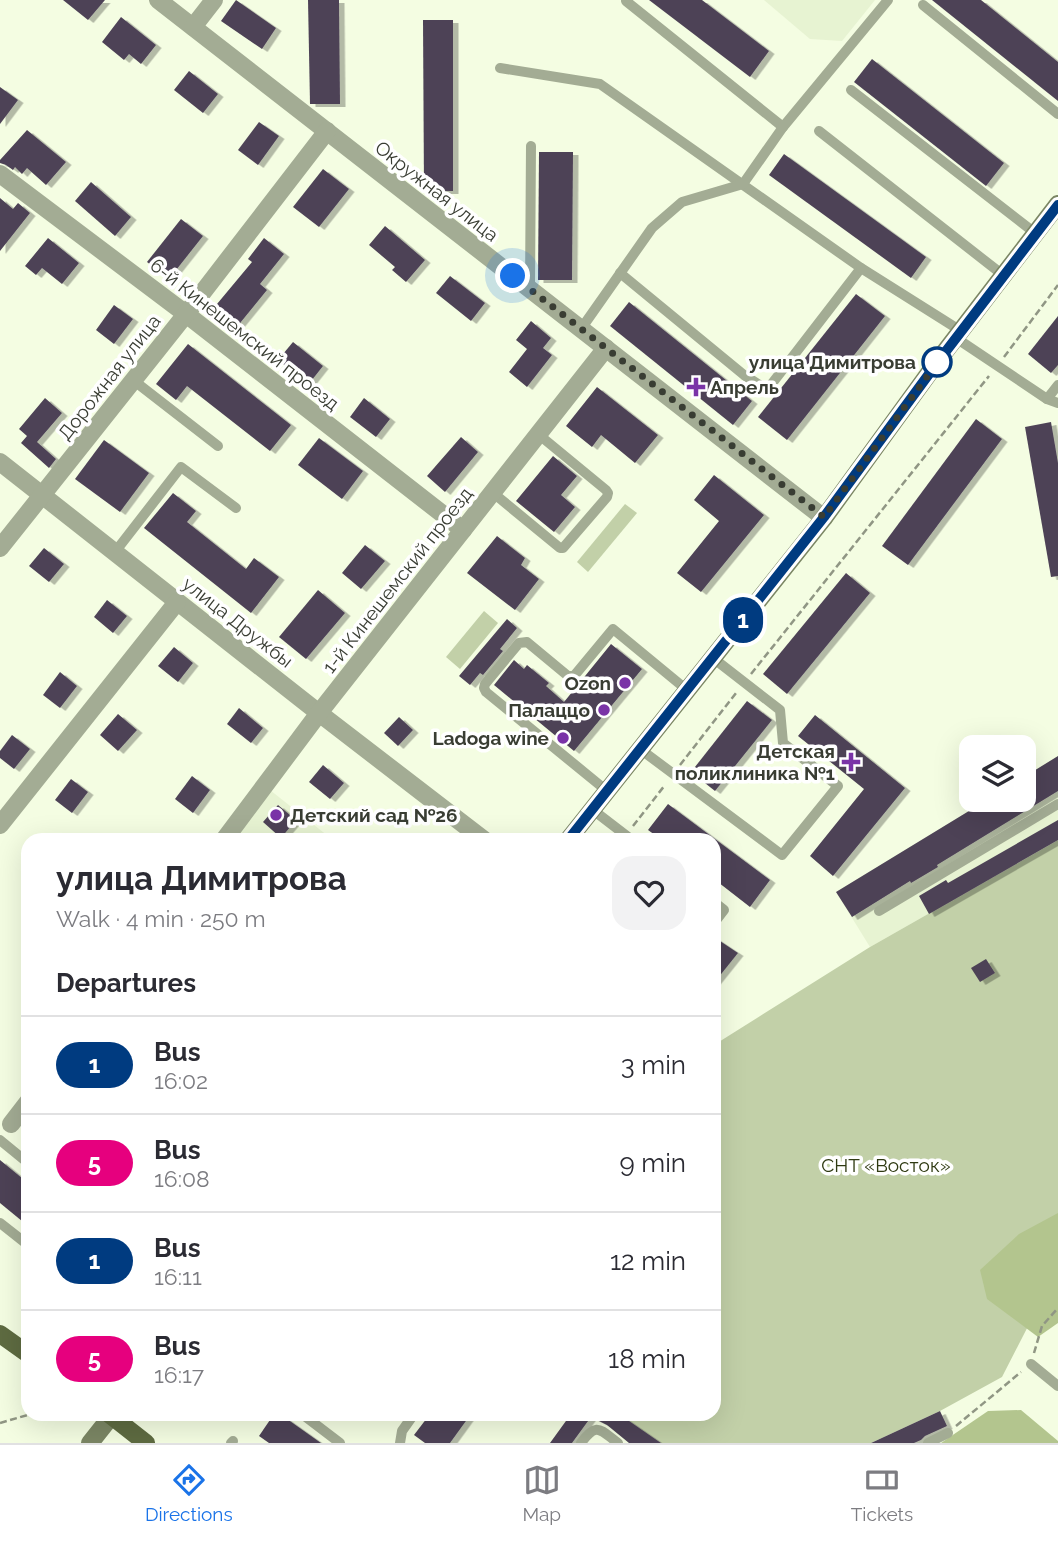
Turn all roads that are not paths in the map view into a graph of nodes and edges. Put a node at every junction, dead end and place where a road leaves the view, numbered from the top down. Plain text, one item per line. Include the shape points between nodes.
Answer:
1 (158, 0) edge
2 (214, 0) edge
3 (888, 0) edge
4 (626, 1) edge
5 (923, 5) dead end
6 (193, 27) junction
7 (500, 68) dead end
8 (851, 90) dead end
9 (1058, 114) edge
10 (783, 127) junction
11 (327, 131) junction
12 (819, 131) dead end
13 (531, 146) dead end
14 (0, 174) edge
15 (743, 184) junction
16 (1058, 204) edge
17 (1035, 233) junction
18 (861, 268) junction
19 (621, 272) junction
20 (1003, 275) junction
21 (530, 289) junction
22 (186, 314) junction
23 (581, 329) junction
24 (958, 335) junction
25 (606, 348) junction
26 (133, 380) junction
27 (1058, 386) edge
28 (1047, 399) junction
29 (1058, 403) edge
30 (538, 434) junction
31 (218, 446) dead end
32 (0, 462) edge
33 (492, 492) junction
34 (42, 494) junction
35 (236, 508) dead end
36 (824, 517) junction
37 (463, 530) junction
38 (0, 548) edge
39 (115, 552) junction
40 (177, 602) junction
41 (713, 658) junction
42 (687, 690) junction
43 (319, 713) junction
44 (640, 750) junction
45 (607, 791) junction
46 (1058, 804) edge
47 (593, 810) junction
48 (0, 825) edge
49 (229, 833) edge
50 (475, 833) edge
51 (574, 833) edge
52 (623, 833) edge
53 (879, 911) dead end
54 (21, 1111) edge
55 (11, 1124) joint
56 (0, 1139) edge
57 (21, 1157) edge
58 (0, 1223) edge
59 (21, 1240) edge
60 (0, 1334) edge
61 (21, 1349) edge
62 (1031, 1364) road end
63 (1058, 1386) edge
64 (106, 1421) edge
65 (118, 1421) edge
66 (311, 1421) edge
67 (409, 1421) edge
68 (948, 1433) road end
69 (90, 1443) edge
70 (146, 1443) edge
71 (340, 1443) edge
72 (400, 1443) edge
73 (581, 1443) edge
74 (618, 1443) edge
75 (928, 1443) edge

1 - 6 street, Окружная улица
2 - 6 street
3 - 10 lane
4 - 10 lane
5 - 9 lane
6 - 11 street, Окружная улица
7 - 15 lane via 600,84
8 - 17 lane
10 - 15 lane
11 - 21 street, Окружная улица
11 - 22 street, Дорожная улица
12 - 20 lane
13 - 21 lane
14 - 22 street, 6-й Кинешемский проезд
15 - 18 lane
15 - 19 lane via 682,202 652,228
16 - 17 main road
17 - 20 main road
18 - 19 lane via 767,390
18 - 24 lane
19 - 23 lane
20 - 24 main road
21 - 23 street, Окружная улица
22 - 26 street, Дорожная улица
22 - 37 street, 6-й Кинешемский проезд
23 - 25 street, Окружная улица
24 - 28 lane
24 - 36 main road
25 - 30 street, 1-й Кинешемский проезд
25 - 36 street, Окружная улица
26 - 31 lane
26 - 34 street, Дорожная улица
27 - 28 lane
28 - 29 lane
30 - 33 street, 1-й Кинешемский проезд
30 - 33 lane via 606,490 607,496 560,548
32 - 34 street, улица Дружбы
33 - 37 street, 1-й Кинешемский проезд
34 - 38 street, Дорожная улица
34 - 39 street, улица Дружбы
35 - 39 lane via 181,467
36 - 41 main road
37 - 43 street, 1-й Кинешемский проезд
39 - 40 street, улица Дружбы
40 - 43 street, улица Дружбы
40 - 48 street
41 - 42 main road
41 - 44 lane via 780,710 783,743 838,786 782,855
42 - 44 main road
42 - 45 lane via 613,629 574,676 523,641 485,684 486,692
43 - 49 street, 1-й Кинешемский проезд
43 - 50 street, улица Дружбы
44 - 45 main road
45 - 47 main road
46 - 53 lane
47 - 51 main road
47 - 52 lane
54 - 55 street
55 - 56 lane
56 - 57 lane
58 - 59 lane
60 - 61 main road
62 - 63 lane
64 - 69 main road
65 - 70 main road
66 - 71 lane
67 - 72 lane
68 - 75 lane
73 - 74 lane via 595,1430

